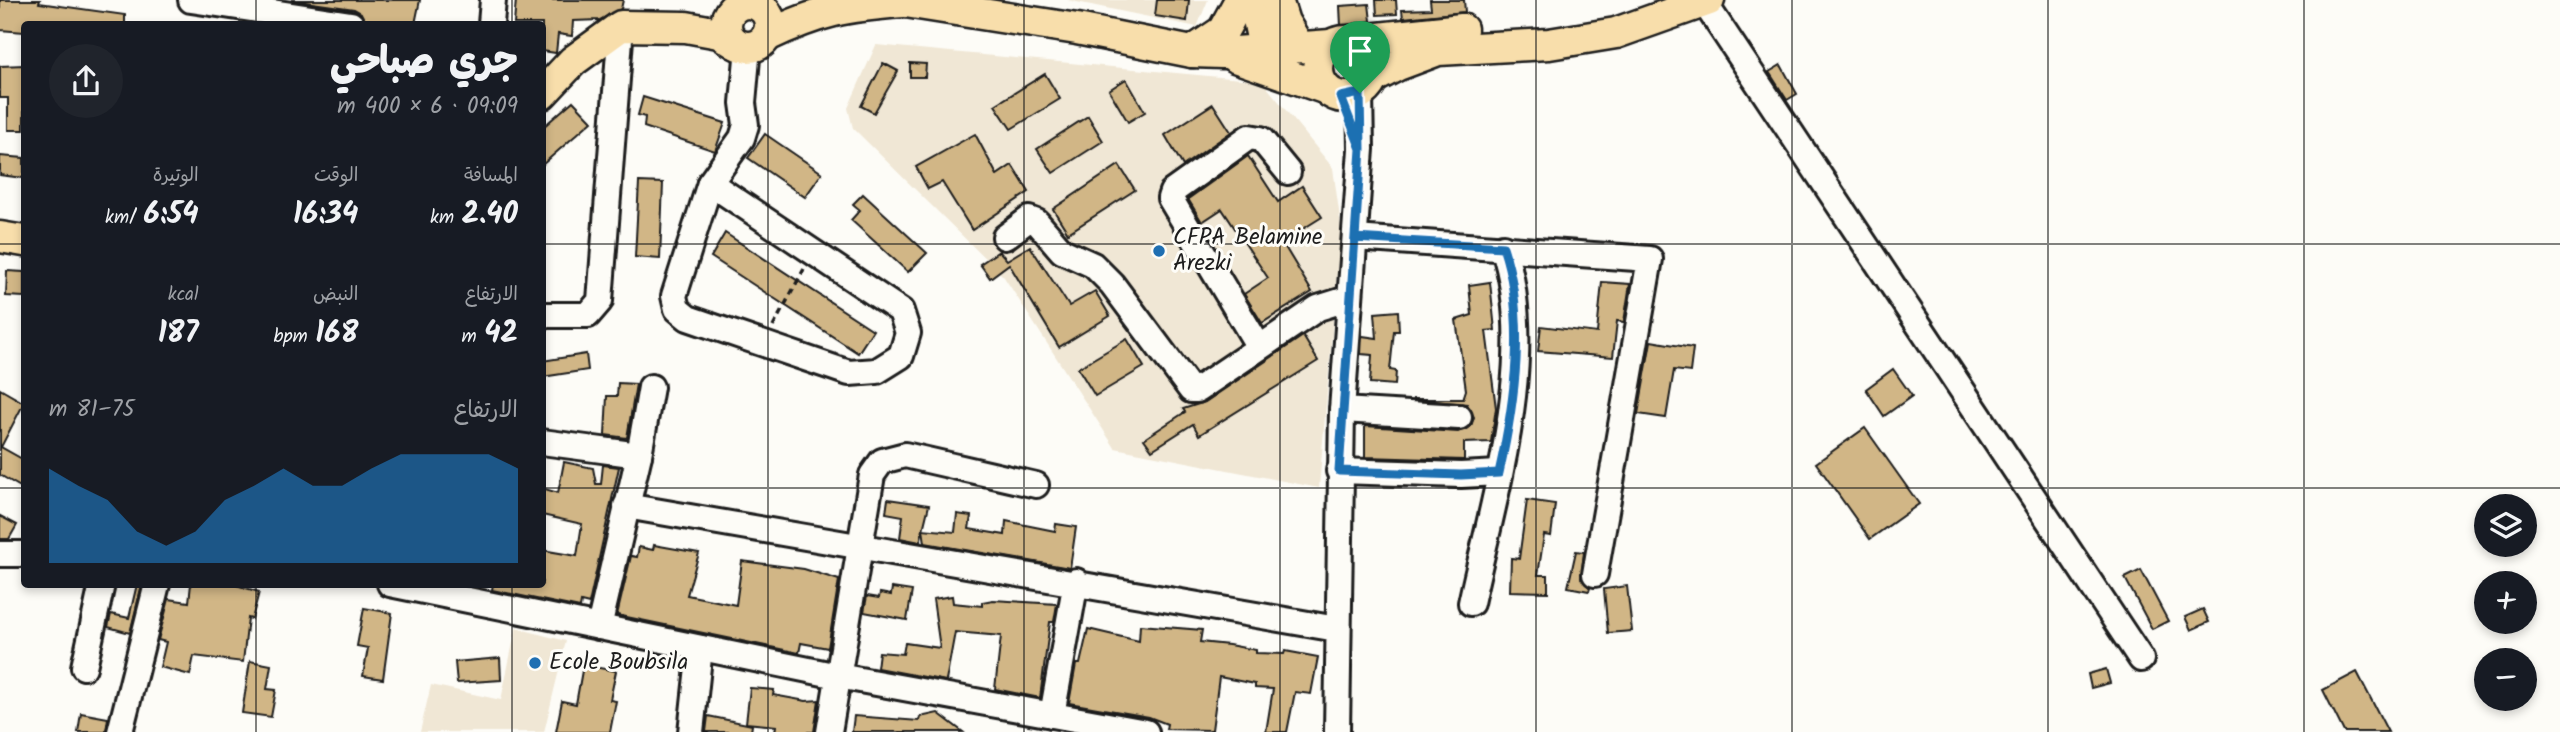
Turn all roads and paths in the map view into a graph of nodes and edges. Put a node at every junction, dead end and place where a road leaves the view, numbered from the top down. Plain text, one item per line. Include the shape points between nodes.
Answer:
1 (191, 0) edge
2 (493, 0) edge
3 (1240, 0) edge
4 (1254, 0) edge
5 (1277, 0) edge
6 (1662, 0) edge
7 (753, 1) edge
8 (899, 1) edge
9 (1706, 1) edge
10 (317, 10) edge
11 (344, 21) edge
12 (491, 21) edge
13 (632, 25) junction
14 (750, 42) junction
15 (1340, 43) junction
16 (1298, 47) junction
17 (1192, 52) junction
18 (1265, 59) junction
19 (1350, 89) junction
20 (546, 90) edge
21 (1288, 172) dead end
22 (710, 183) junction
23 (0, 237) edge
24 (1005, 237) dead end
25 (1355, 238) junction
26 (21, 240) edge
27 (1503, 247) junction
28 (813, 251) junction
29 (1350, 298) junction
30 (546, 315) edge
31 (764, 344) junction
32 (1259, 348) junction
33 (651, 387) dead end
34 (1342, 410) junction
35 (1459, 417) dead end
36 (546, 443) edge
37 (639, 455) junction
38 (1339, 471) junction
39 (1499, 473) junction
40 (1036, 485) dead end
41 (626, 506) junction
42 (858, 547) junction
43 (0, 554) edge
44 (21, 554) edge
45 (1595, 574) dead end
46 (1076, 582) junction
47 (101, 588) edge
48 (156, 588) edge
49 (409, 588) edge
50 (1471, 603) dead end
51 (599, 627) junction
52 (1337, 629) junction
53 (700, 648) junction
54 (2141, 659) dead end
55 (84, 667) dead end
56 (838, 677) junction
57 (1052, 715) junction
58 (120, 732) edge
59 (691, 732) edge
60 (829, 732) edge
61 (1146, 732) edge
62 (1337, 732) edge

1 - 10 street
2 - 12 street
3 - 17 main road via 1223,32
4 - 18 main road
5 - 16 main road
6 - 15 main road via 1578,21
7 - 13 main road via 725,2
7 - 14 main road via 766,12 770,29
8 - 14 main road via 832,9
8 - 17 main road
9 - 19 main road via 1616,33 1549,44 1438,50
9 - 54 street
10 - 11 street
13 - 14 main road via 687,27
13 - 20 main road via 572,61
13 - 30 street via 600,301 588,315
14 - 22 street via 743,103 746,125
15 - 16 main road
15 - 19 main road via 1367,50 1372,59
15 - 19 main road via 1324,51 1317,69
16 - 18 main road
17 - 18 main road
18 - 19 main road
19 - 25 street via 1361,149
21 - 32 street via 1261,139 1249,137 1172,191 1170,198
22 - 28 street
22 - 31 street via 674,296 677,309 688,318
23 - 26 main road
24 - 32 street via 1029,219 1062,251 1093,265 1191,390
25 - 27 street
25 - 29 street
27 - 39 street via 1512,274 1515,365
27 - 45 street via 1650,259
28 - 31 path
28 - 31 street via 901,311 908,333 901,356 877,371 849,373
29 - 32 street via 1318,308
29 - 34 street
33 - 37 street
34 - 35 street
34 - 38 street
36 - 37 street
37 - 41 street
38 - 39 street
38 - 52 street
39 - 50 street
40 - 42 street via 905,455 889,457 872,475
41 - 42 street
41 - 51 street
42 - 46 street
42 - 56 street
43 - 44 street
46 - 52 street
46 - 57 street
47 - 55 street
48 - 58 street
49 - 51 street
51 - 53 street
52 - 62 street
53 - 56 street
53 - 59 street
56 - 57 street
56 - 60 street
57 - 61 street

